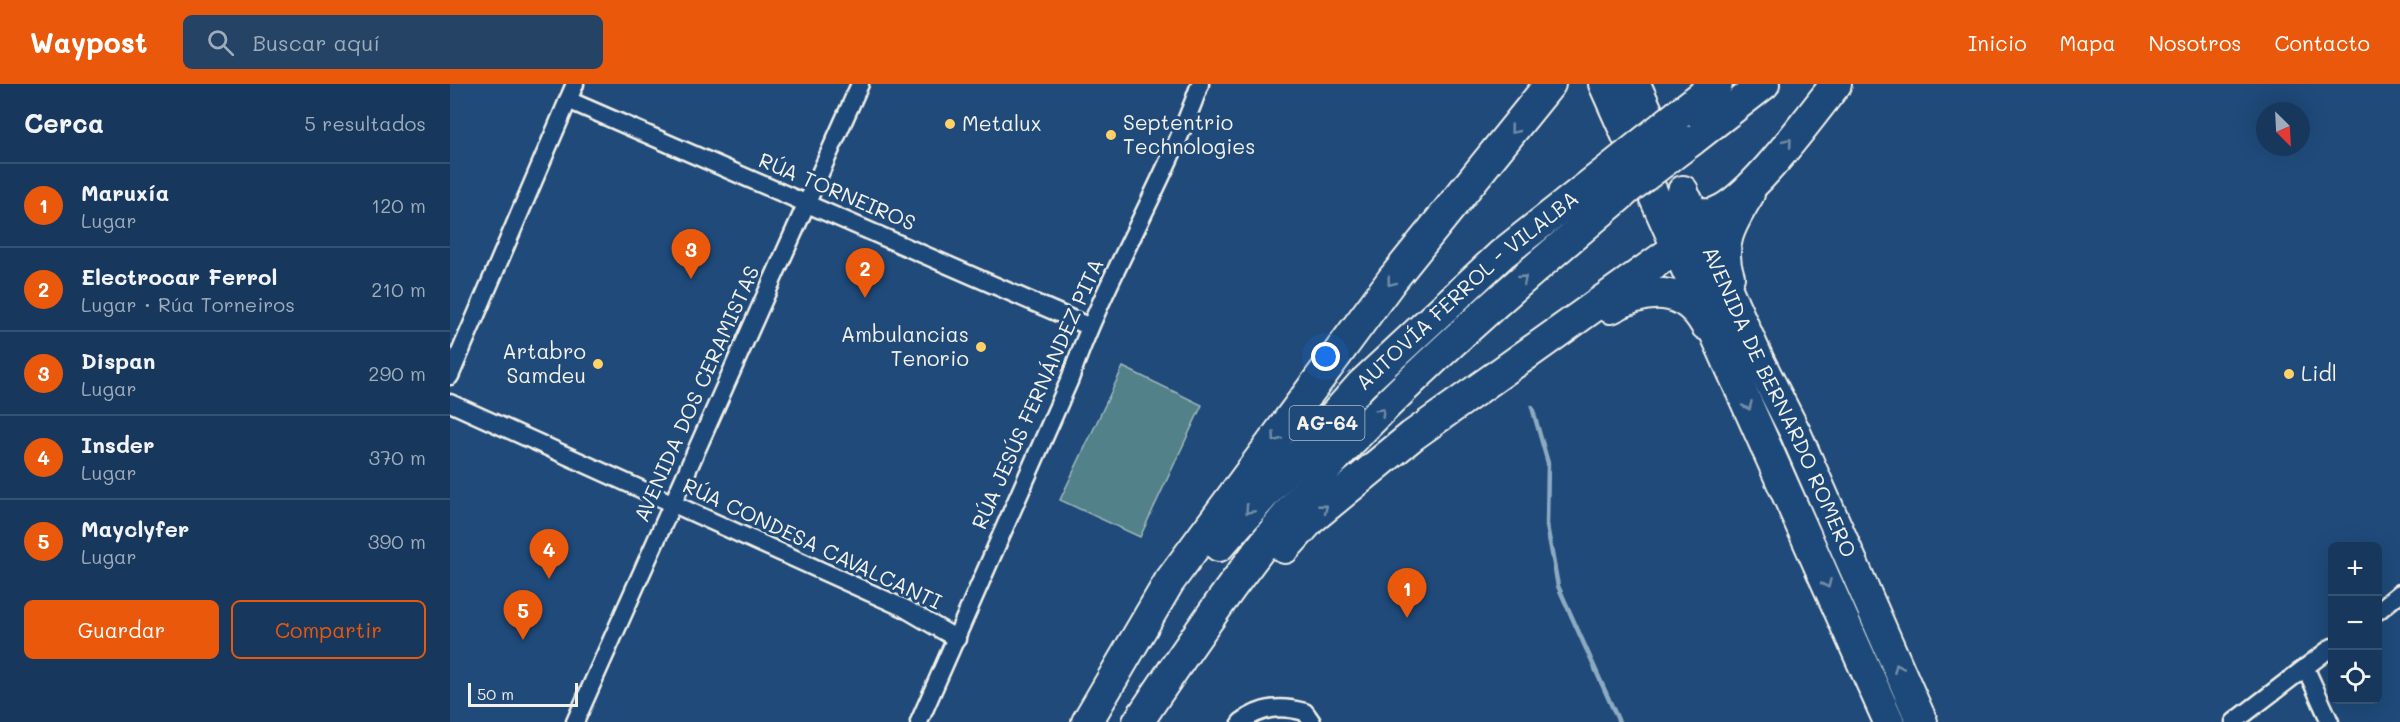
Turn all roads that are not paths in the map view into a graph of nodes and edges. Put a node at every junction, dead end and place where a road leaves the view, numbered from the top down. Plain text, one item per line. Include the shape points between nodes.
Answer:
1 (575, 84) edge
2 (860, 84) edge
3 (1200, 84) edge
4 (1717, 84) edge
5 (1764, 84) edge
6 (1836, 84) edge
7 (1551, 89) edge
8 (1622, 89) edge
9 (568, 100) junction
10 (1620, 178) junction
11 (1756, 181) junction
12 (808, 203) junction
13 (1679, 204) junction
14 (1676, 244) junction
15 (1089, 326) junction
16 (1746, 366) junction
17 (450, 376) edge
18 (1490, 380) junction
19 (450, 403) edge
20 (673, 503) junction
21 (2400, 593) edge
22 (2382, 608) edge
23 (957, 639) junction
24 (2330, 650) edge
25 (2306, 669) junction
26 (1170, 674) junction
27 (575, 722) edge
28 (919, 722) edge
29 (1088, 722) edge
30 (1138, 722) edge
31 (1241, 722) edge
32 (1312, 722) edge
33 (1889, 722) edge
34 (1922, 722) edge
35 (2234, 722) edge
36 (2330, 722) edge

1 - 9 street
2 - 12 street, AVENIDA DOS CERAMISTAS
3 - 15 street, RÚA JESÚS FERNÁNDEZ PITA
4 - 10 highway, AUTOVÍA FERROL - VILALBA / AG-64, bridge via 1680,113
5 - 10 highway, AUTOVÍA FERROL - VILALBA / AG-64, bridge via 1691,141
11 -> 6 highway
7 -> 29 highway via 1392,280 1169,582
8 - 13 highway, AVENIDA DE BERNARDO ROMERO
9 - 12 street, RÚA TORNEIROS
9 - 17 street
26 -> 10 highway, AUTOVÍA FERROL - VILALBA / AG-64 via 1257,551 1356,437
10 -> 29 highway, AUTOVÍA FERROL - VILALBA / AG-64 via 1502,254 1361,385 1233,529
11 - 13 highway via 1733,204 1715,213
11 - 16 highway via 1725,237 1726,268
12 - 15 street, RÚA TORNEIROS
12 - 20 street, AVENIDA DOS CERAMISTAS
13 - 14 highway, AVENIDA DE BERNARDO ROMERO
13 - 16 highway, AVENIDA DE BERNARDO ROMERO
14 - 16 highway, AVENIDA DE BERNARDO ROMERO
14 - 18 highway via 1672,251
15 - 23 street, RÚA JESÚS FERNÁNDEZ PITA via 1070,379
16 - 18 highway via 1699,311 1675,297 1648,292 1623,301
16 -> 33 highway, AVENIDA DE BERNARDO ROMERO
34 -> 16 highway, AVENIDA DE BERNARDO ROMERO via 1795,432
26 -> 18 highway via 1311,519 1412,436
19 - 20 street, RÚA CONDESA CAVALCANTI
20 - 23 street, RÚA CONDESA CAVALCANTI via 904,608
20 - 27 street, AVENIDA DOS CERAMISTAS
21 - 22 street
23 - 28 street, RÚA JESÚS FERNÁNDEZ PITA
24 - 25 street
25 - 35 street
25 - 36 street
26 - 30 highway, AUTOVÍA FERROL - VILALBA / AG-64
31 - 32 street via 1273,707 1305,712

